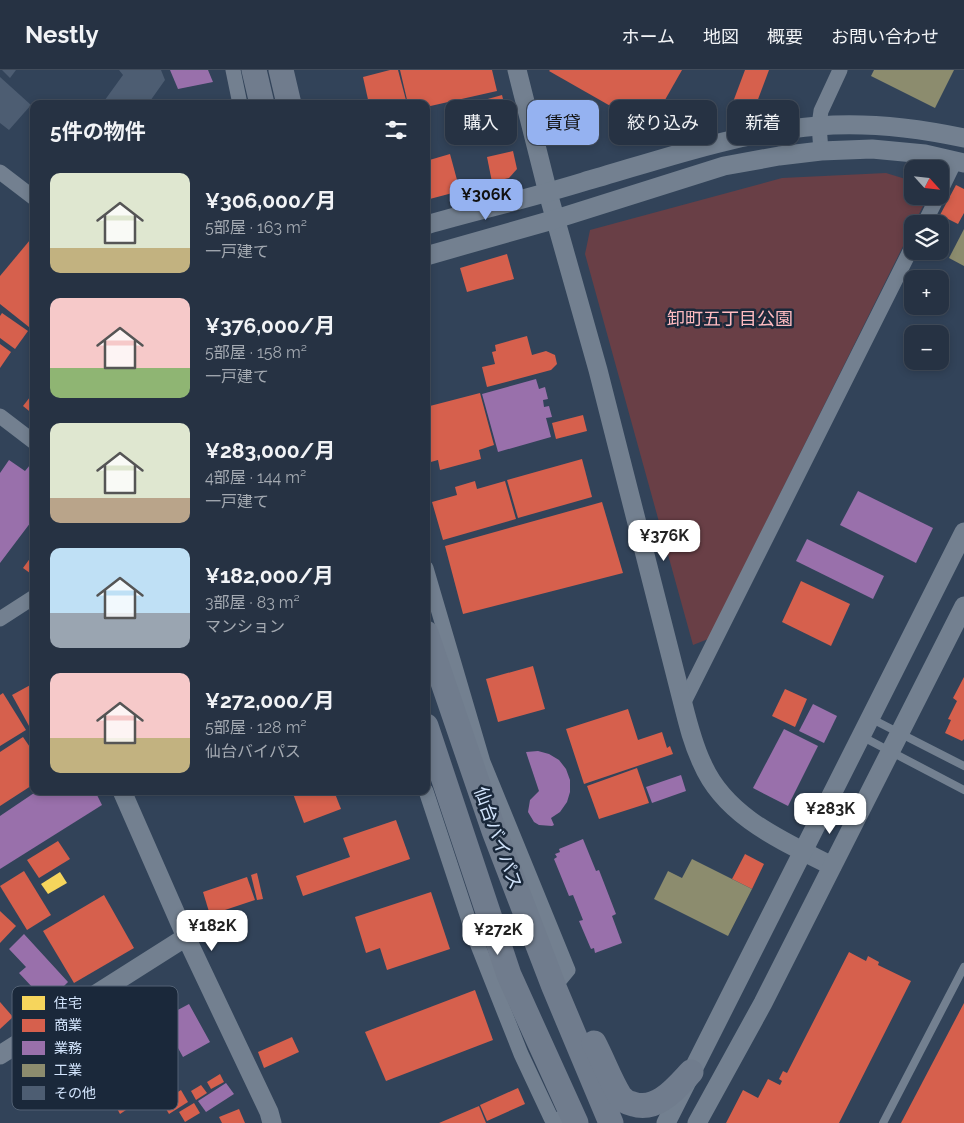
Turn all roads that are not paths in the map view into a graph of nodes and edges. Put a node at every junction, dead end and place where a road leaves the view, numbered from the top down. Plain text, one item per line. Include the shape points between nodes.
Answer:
1 (233, 70) edge
2 (254, 70) edge
3 (517, 70) edge
4 (840, 70) edge
5 (239, 100) edge
6 (261, 100) edge
7 (819, 126) junction
8 (964, 138) edge
9 (821, 151) junction
10 (960, 162) edge
11 (2, 177) edge
12 (949, 178) edge
13 (548, 193) junction
14 (30, 195) edge
15 (556, 219) junction
16 (430, 224) edge
17 (430, 255) edge
18 (905, 260) edge
19 (0, 416) edge
20 (30, 439) edge
21 (964, 532) edge
22 (430, 582) edge
23 (30, 600) edge
24 (964, 606) edge
25 (0, 619) edge
26 (430, 645) edge
27 (683, 704) junction
28 (872, 719) junction
29 (900, 733) junction
30 (863, 737) junction
31 (430, 738) edge
32 (890, 751) junction
33 (964, 766) edge
34 (964, 790) edge
35 (124, 795) edge
36 (427, 795) edge
37 (803, 851) junction
38 (832, 866) junction
39 (186, 937) junction
40 (964, 967) edge
41 (109, 986) edge
42 (554, 987) junction
43 (564, 1010) junction
44 (12, 1047) edge
45 (0, 1055) edge
46 (692, 1072) junction
47 (272, 1123) edge
48 (576, 1123) edge
49 (611, 1123) edge
50 (666, 1123) edge
51 (697, 1123) edge
52 (883, 1123) edge

1 - 5 street
2 - 6 highway
3 - 13 street
4 - 7 street via 822,107
7 - 8 street via 875,125
7 - 9 street
7 - 13 street via 713,144
9 - 10 street via 872,149 925,154
9 - 15 street via 724,166
10 - 12 street
11 - 14 street
13 - 15 street
13 - 16 street
15 - 17 street
15 - 27 street
18 - 27 street
19 - 20 street
21 - 28 street
22 - 42 street via 483,762 568,970
23 - 25 street
24 - 29 street
26 - 42 highway, 仙台バイパス via 494,831
27 - 37 street via 702,765 718,789 739,813
28 - 29 lane
28 - 30 street
29 - 32 street
29 - 33 lane
30 - 32 lane
30 - 37 street
31 - 48 highway, 仙台バイパス via 509,975
32 - 34 lane
32 - 38 street
35 - 39 street
36 - 48 street via 473,933 521,1054 551,1118
37 - 38 street
37 - 46 street
38 - 51 street
39 - 41 street
39 - 47 street
40 - 52 lane
42 - 43 highway, 仙台バイパス
43 - 46 highway via 588,1030 621,1097 627,1102 641,1106 662,1100
43 - 49 highway, 仙台バイパス
44 - 45 street
46 - 50 street

